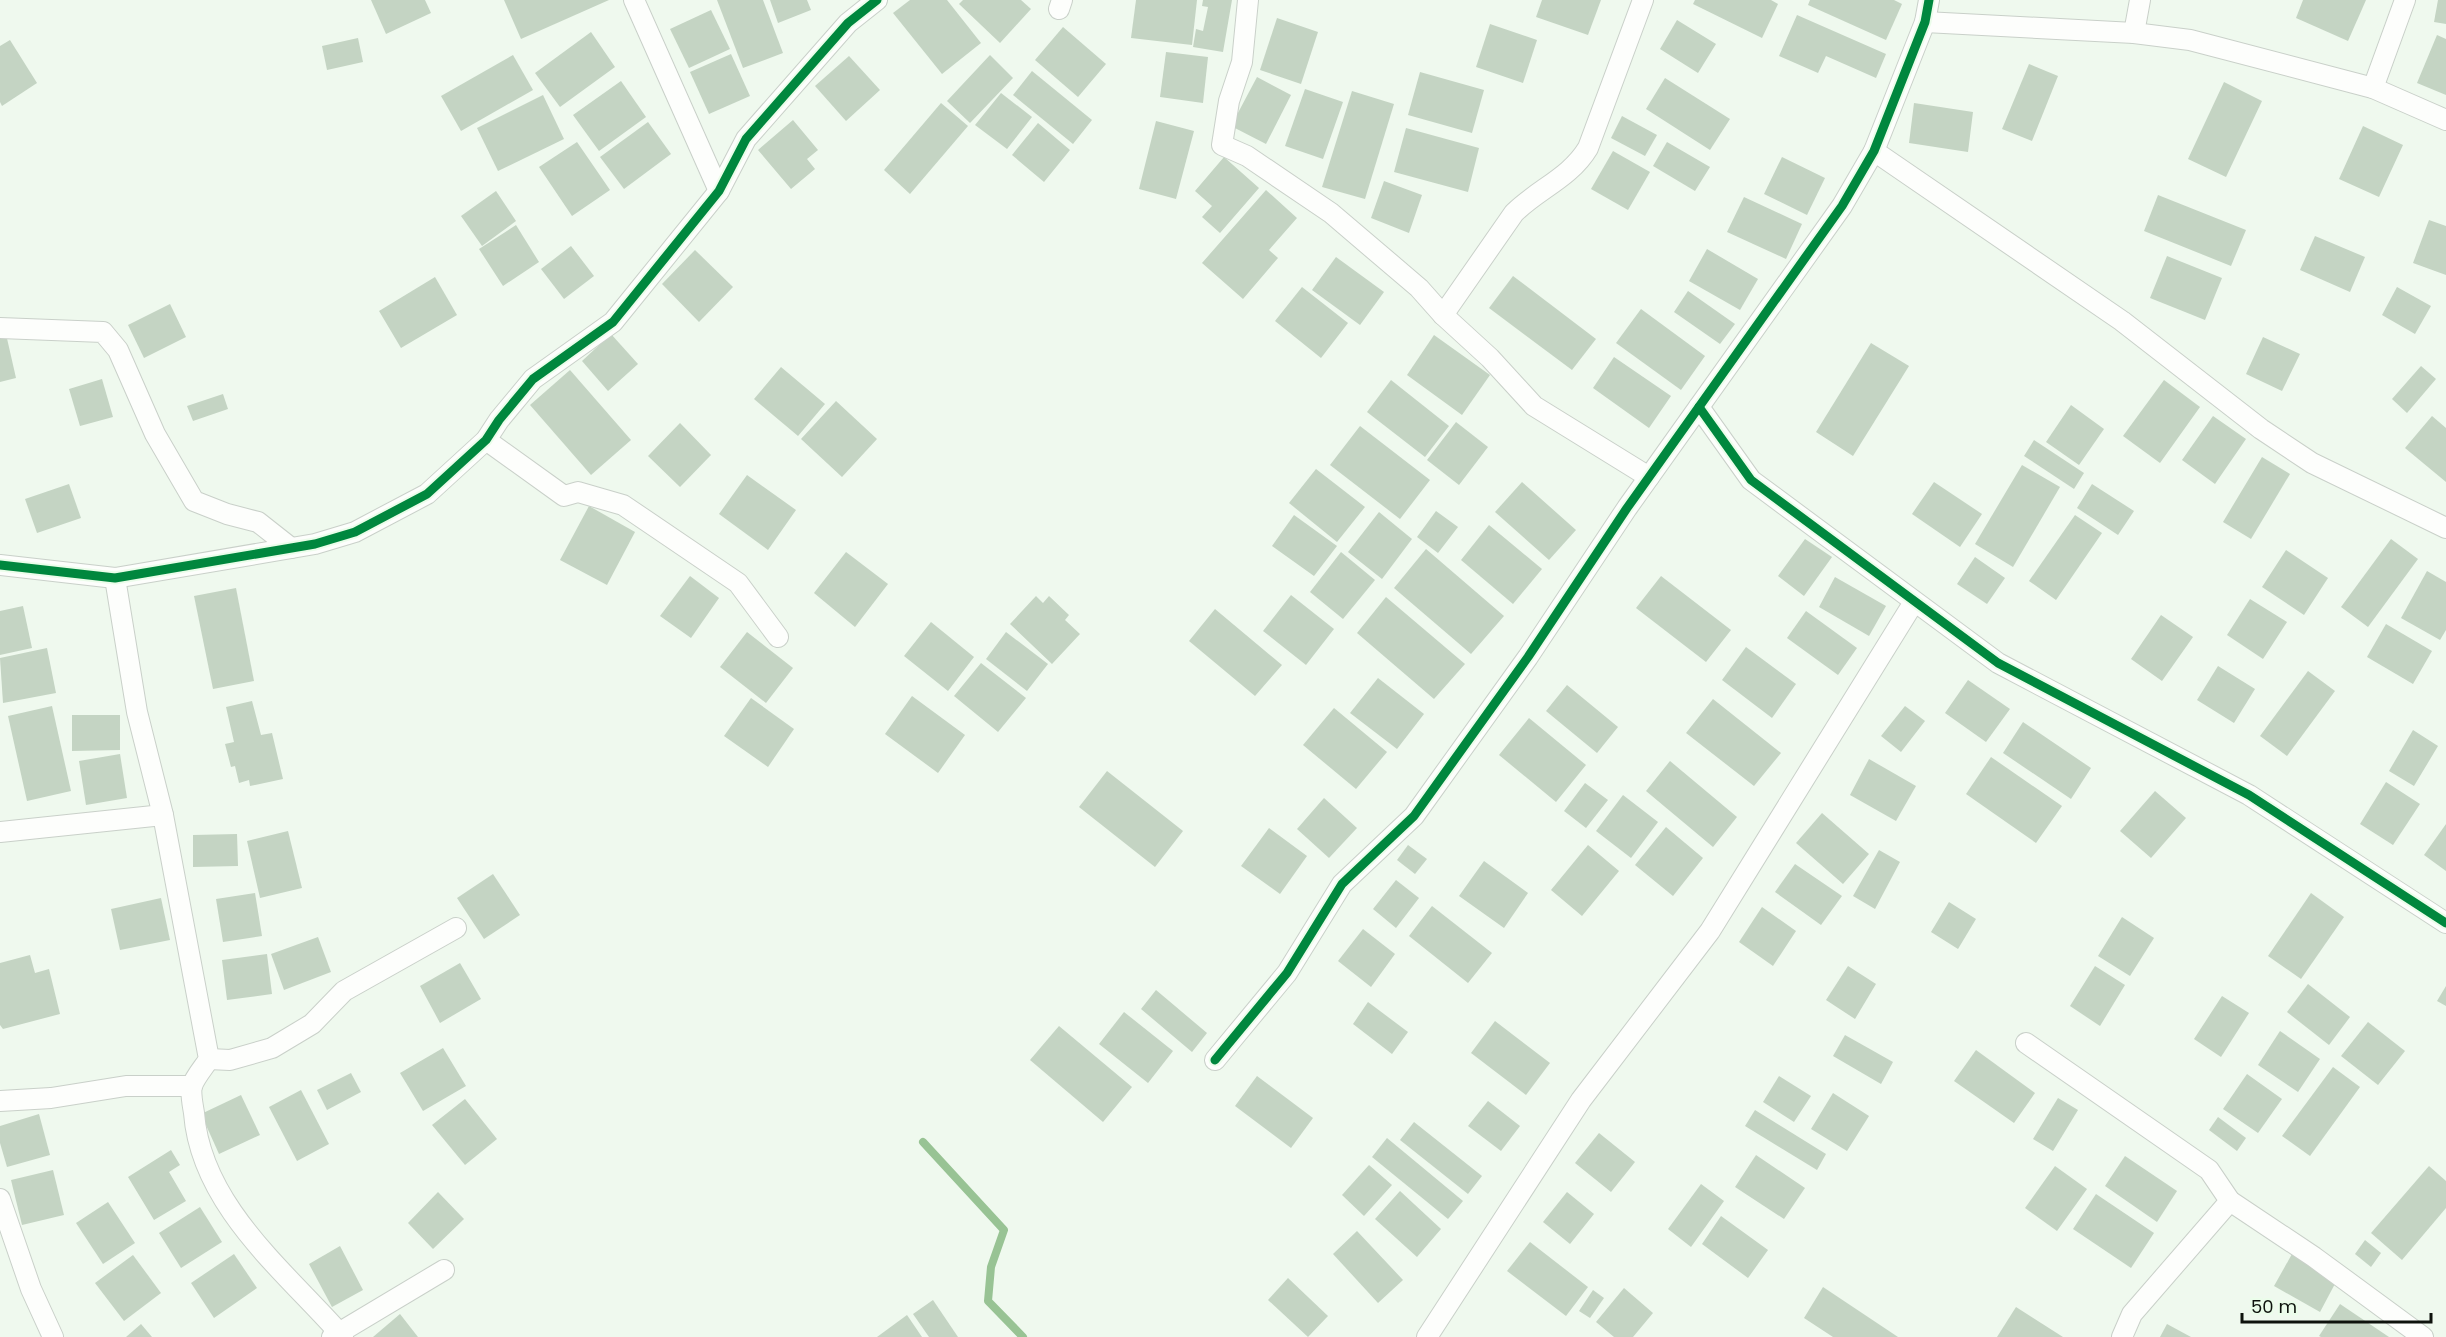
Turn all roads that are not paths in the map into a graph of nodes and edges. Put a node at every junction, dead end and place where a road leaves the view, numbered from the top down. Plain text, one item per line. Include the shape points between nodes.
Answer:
1 (634, 0) edge
2 (877, 0) edge
3 (1248, 0) edge
4 (1642, 0) edge
5 (1929, 0) edge
6 (2140, 0) edge
7 (2405, 0) edge
8 (1925, 22) junction
9 (2134, 33) junction
10 (2373, 88) junction
11 (2446, 120) edge
12 (1874, 152) junction
13 (719, 191) junction
14 (1443, 315) junction
15 (0, 327) edge
16 (1699, 407) junction
17 (486, 440) junction
18 (1649, 477) junction
19 (2446, 528) edge
20 (291, 548) junction
21 (0, 565) edge
22 (115, 578) junction
23 (1914, 602) junction
24 (778, 637) dead end
25 (164, 815) junction
26 (0, 832) edge
27 (2446, 923) edge
28 (456, 928) dead end
29 (2026, 1043) dead end
30 (209, 1059) junction
31 (1215, 1060) dead end
32 (192, 1086) junction
33 (0, 1101) edge
34 (0, 1199) edge
35 (2230, 1201) junction
36 (444, 1270) dead end
37 (338, 1336) edge
38 (53, 1337) edge
39 (1427, 1337) edge
40 (2122, 1337) edge
41 (2423, 1337) edge

1 - 13 street
2 - 13 street via 848,23 746,139
3 - 14 street via 1242,62 1228,101 1222,145 1247,156 1331,213 1419,288
4 - 14 street via 1588,148 1577,166 1515,213
5 - 8 street
6 - 9 street
7 - 10 street
8 - 9 street
8 - 12 street
9 - 10 street via 2220,46
10 - 11 street
12 - 16 street via 1842,206
12 - 19 street via 2122,321 2261,429 2312,462
13 - 17 street via 614,322 533,379
14 - 18 street via 1534,406
15 - 20 street via 104,332 118,350 155,434 194,501 258,522
16 - 18 street
16 - 23 street via 1751,480
17 - 20 street via 427,494 355,532
17 - 24 street via 564,496 578,492 623,505 738,583
18 - 31 street via 1528,657 1414,816 1341,884 1287,973
20 - 22 street
21 - 22 street
22 - 25 street via 137,712
23 - 27 street via 1998,663 2249,795
23 - 39 street via 1710,931 1581,1100
25 - 26 street
25 - 30 street
28 - 30 street via 344,991 312,1024 272,1048 230,1060
29 - 35 street via 2209,1170
30 - 32 street
32 - 33 street via 126,1086 51,1098
32 - 37 street via 195,1132 212,1176 232,1211
34 - 38 street via 31,1289
35 - 40 street via 2132,1314
35 - 41 street
36 - 37 street

